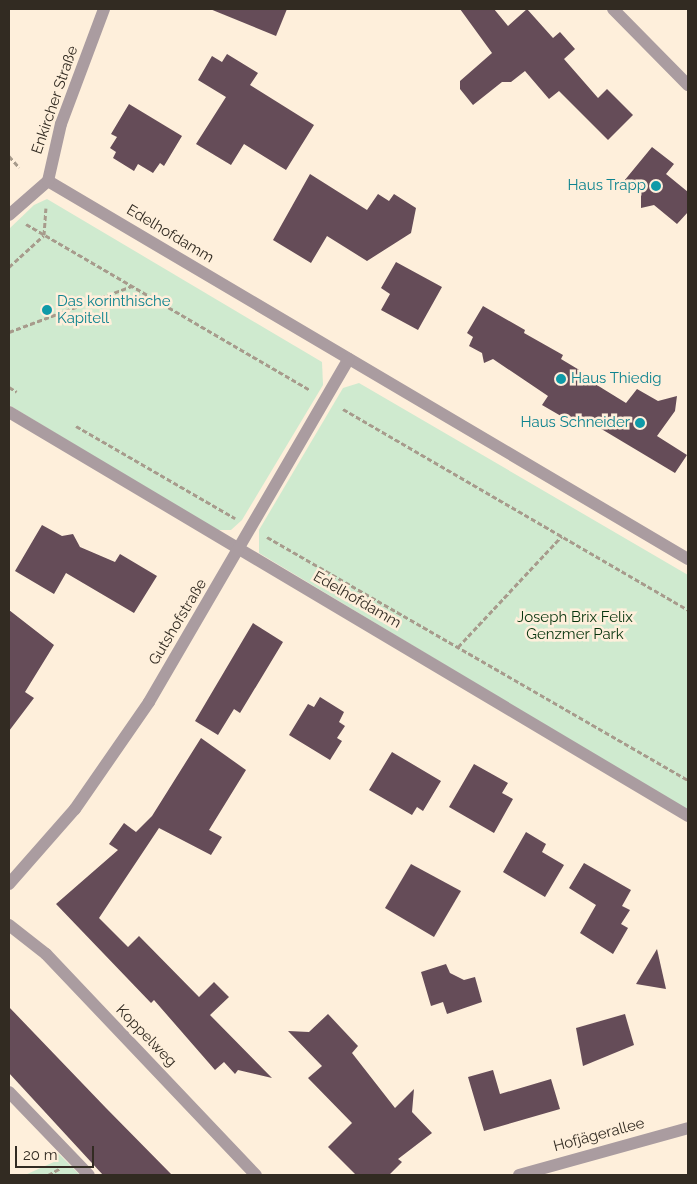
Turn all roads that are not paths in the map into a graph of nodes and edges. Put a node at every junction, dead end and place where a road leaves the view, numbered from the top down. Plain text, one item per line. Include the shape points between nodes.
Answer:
1 (104, 9) edge
2 (613, 9) edge
3 (688, 85) edge
4 (48, 181) junction
5 (9, 215) edge
6 (348, 358) junction
7 (9, 412) edge
8 (238, 548) junction
9 (688, 559) edge
10 (688, 816) edge
11 (9, 884) edge
12 (9, 925) edge
13 (9, 1092) edge
14 (688, 1128) edge
15 (89, 1175) edge
16 (256, 1175) edge
17 (519, 1175) edge

1 - 4 street, Enkircher Straße via 61,124
2 - 3 street
4 - 5 street
4 - 6 street, Edelhofdamm
6 - 8 street, Gutshofstraße
6 - 9 street, Edelhofdamm
7 - 8 street, Edelhofdamm
8 - 10 street, Edelhofdamm
8 - 11 street, Gutshofstraße via 114,756 75,809
12 - 16 street, Koppelweg via 46,954
13 - 15 street
14 - 17 street, Hofjägerallee

